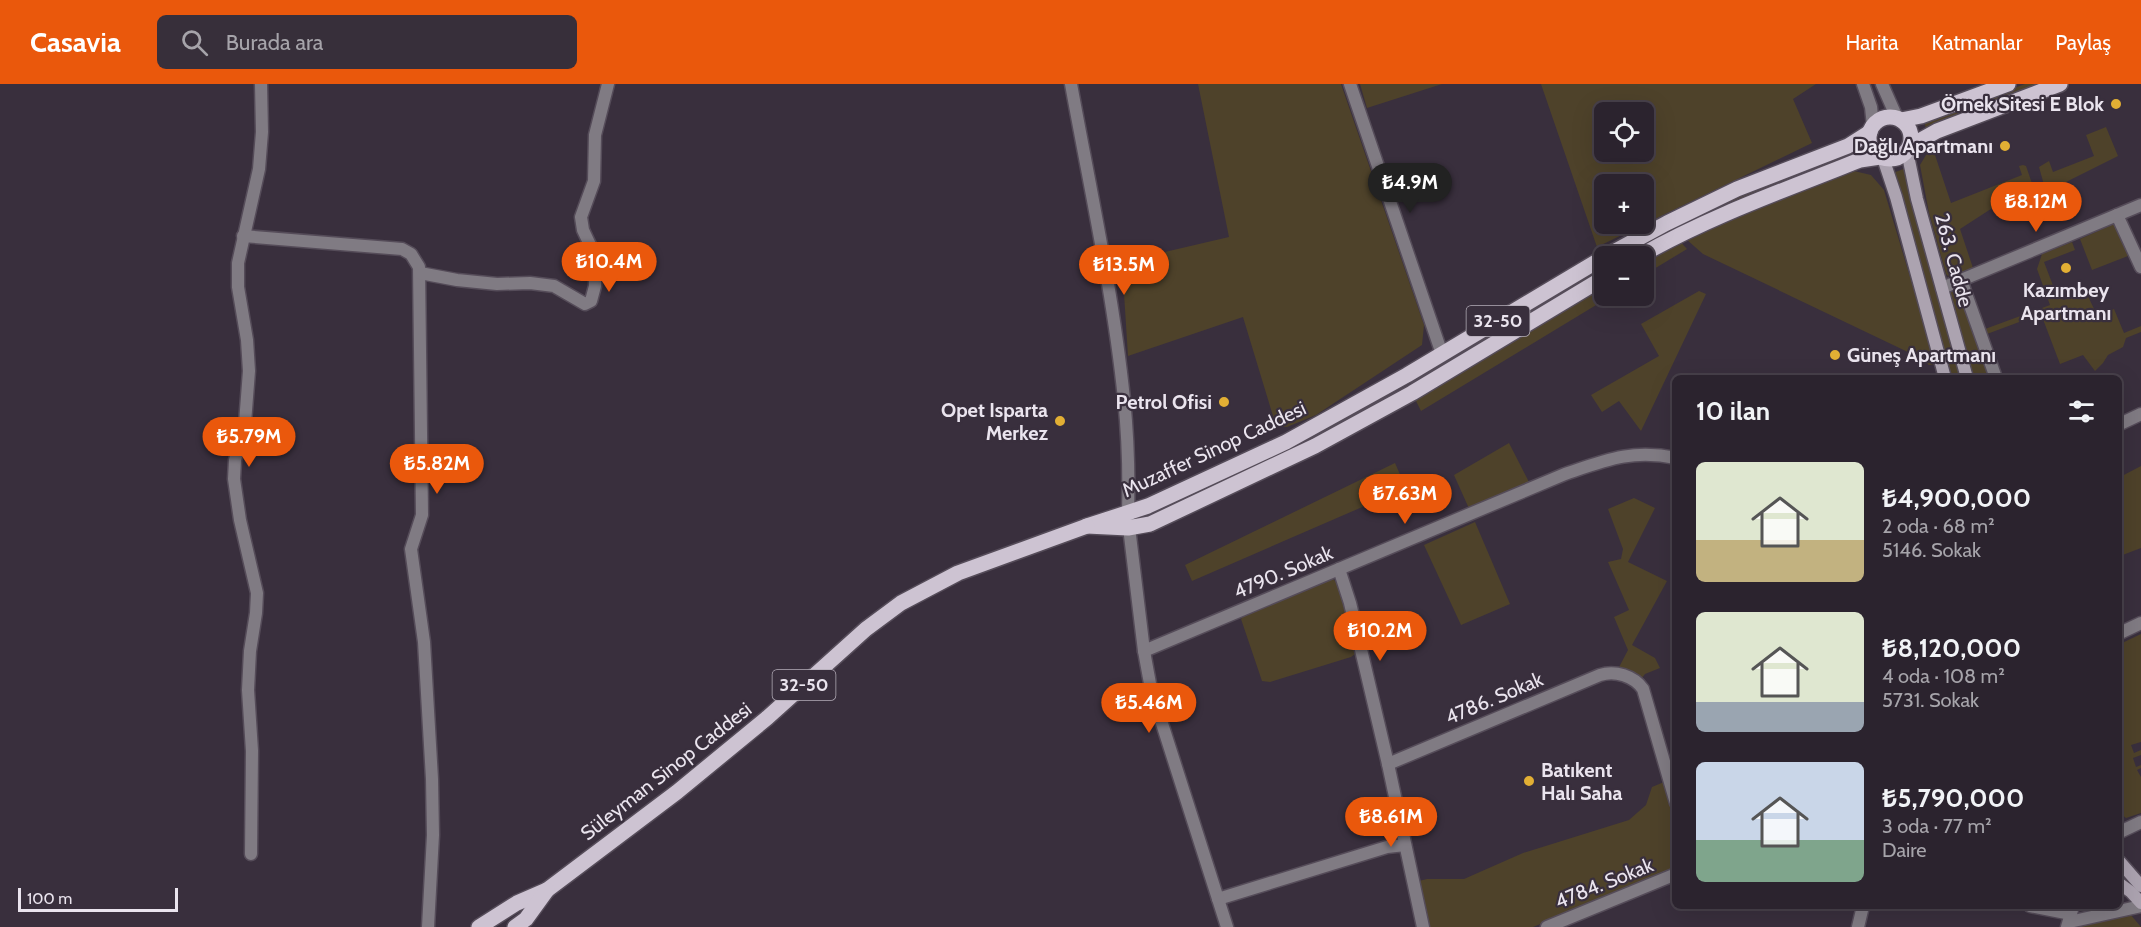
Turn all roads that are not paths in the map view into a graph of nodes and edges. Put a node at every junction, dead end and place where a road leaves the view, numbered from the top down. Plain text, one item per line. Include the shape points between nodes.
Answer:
1 (261, 84) edge
2 (608, 84) edge
3 (1071, 84) edge
4 (1350, 84) edge
5 (1863, 84) edge
6 (1882, 84) edge
7 (2008, 84) edge
8 (2060, 84) edge
9 (1899, 119) junction
10 (1871, 129) junction
11 (1909, 148) junction
12 (1882, 158) junction
13 (2141, 205) edge
14 (2117, 215) junction
15 (243, 236) junction
16 (1654, 249) edge
17 (2141, 267) edge
18 (420, 273) junction
19 (1961, 280) junction
20 (1594, 284) edge
21 (1942, 288) junction
22 (1442, 354) junction
23 (1944, 375) edge
24 (1966, 375) edge
25 (1995, 375) edge
26 (2141, 414) edge
27 (2122, 423) edge
28 (1672, 457) edge
29 (1128, 521) junction
30 (1087, 526) joint
31 (1339, 569) junction
32 (2141, 623) edge
33 (2122, 632) edge
34 (1144, 651) junction
35 (1388, 764) junction
36 (1671, 766) edge
37 (1672, 780) edge
38 (2141, 822) edge
39 (2122, 831) edge
40 (1406, 845) junction
41 (251, 854) dead end
42 (2122, 864) edge
43 (1672, 876) edge
44 (2122, 885) edge
45 (2141, 886) edge
46 (547, 890) junction
47 (1218, 899) junction
48 (2141, 904) edge
49 (2122, 907) edge
50 (1862, 909) edge
51 (2045, 909) edge
52 (2106, 909) edge
53 (2071, 914) edge
54 (428, 927) edge
55 (479, 927) edge
56 (515, 927) edge
57 (1227, 927) edge
58 (1423, 927) edge
59 (1547, 927) edge
60 (1858, 927) edge

1 - 15 street via 259,169
2 - 18 street via 595,135 594,181 582,217 595,266 591,301 585,304 554,286 497,284
3 - 29 street via 1123,388 1129,466
4 - 22 street
5 - 10 street via 1871,107
6 - 9 street
7 - 9 main road via 1922,116
8 - 11 main road via 1937,130
9 - 10 main road via 1884,118
9 - 11 main road via 1909,128
10 - 12 main road via 1871,147
10 - 22 main road, Muzaffer Sinop Caddesi / 32-50 via 1848,146 1737,189 1674,219
11 - 12 main road via 1900,158
11 - 21 main road, 263. Cadde via 1917,199
12 - 16 main road via 1860,160 1731,211
12 - 23 main road, 263. Cadde
13 - 14 street
14 - 17 street
14 - 19 street
15 - 18 street via 402,249 413,256
15 - 41 street via 237,274 247,340 249,388 234,480 257,593 248,690
18 - 54 street via 422,515 411,549 424,642 432,779
19 - 21 street
19 - 25 street
20 - 29 main road, Muzaffer Sinop Caddesi / 32-50 via 1315,446 1150,524
21 - 24 main road, 263. Cadde
22 - 29 main road, Muzaffer Sinop Caddesi / 32-50 via 1286,442
26 - 27 street
28 - 31 street, 4790. Sokak via 1636,454 1588,466
29 - 30 main road, Muzaffer Sinop Caddesi / 32-50
29 - 34 street
30 - 46 main road, Süleyman Sinop Caddesi / 32-50 via 958,573 901,603 677,792
31 - 34 street, 4790. Sokak
31 - 35 street
32 - 33 street
34 - 47 street via 1156,709
35 - 36 street, 4786. Sokak via 1600,675 1616,673 1643,689
35 - 40 street
36 - 37 street
38 - 39 street
40 - 47 street via 1387,847
40 - 58 street
42 - 45 main road
43 - 59 street, 4784. Sokak
44 - 48 main road
46 - 55 main road, Süleyman Sinop Caddesi / 32-50
46 - 56 main road, Süleyman Sinop Caddesi / 32-50 via 526,919
47 - 57 street
48 - 49 street
50 - 60 street
51 - 53 street
52 - 53 street

